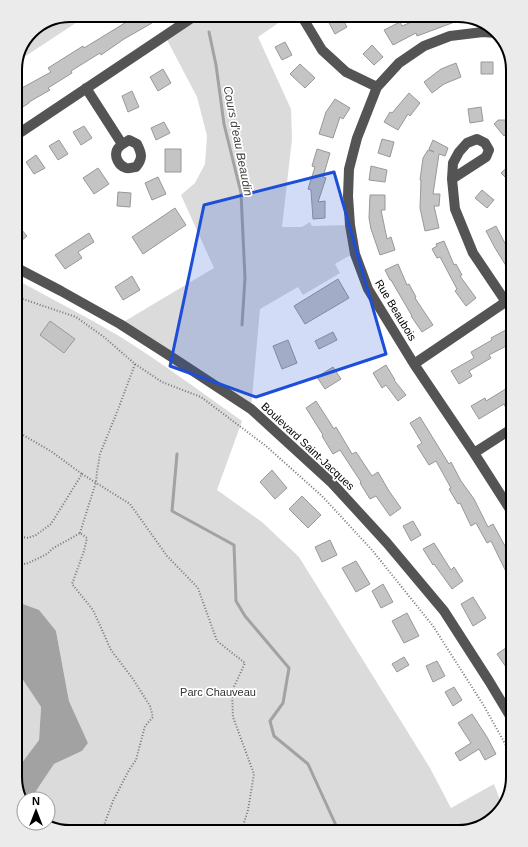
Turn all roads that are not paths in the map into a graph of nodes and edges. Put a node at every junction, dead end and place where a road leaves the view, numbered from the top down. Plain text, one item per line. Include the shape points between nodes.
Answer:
1 (185, 22) edge
2 (305, 22) edge
3 (488, 32) edge
4 (377, 87) junction
5 (86, 88) junction
6 (22, 131) edge
7 (122, 144) dead end
8 (452, 179) dead end
9 (22, 271) edge
10 (506, 295) edge
11 (506, 301) edge
12 (414, 364) junction
13 (506, 432) edge
14 (474, 453) junction
15 (506, 503) edge
16 (506, 709) edge

1 - 5 street
2 - 4 street via 322,50 336,63 346,72
3 - 4 street, Rue Beaubois via 450,36 424,46 399,63
4 - 12 street, Rue Beaubois via 357,138 349,169 350,225 355,254 368,289
5 - 6 street
5 - 7 street
8 - 10 street via 455,209 472,253
9 - 16 street, Boulevard Saint-Jacques via 120,324 251,409 321,472 387,543 444,611
11 - 12 street
12 - 14 street, Rue Beaubois
13 - 14 street
14 - 15 street, Rue Beaubois

